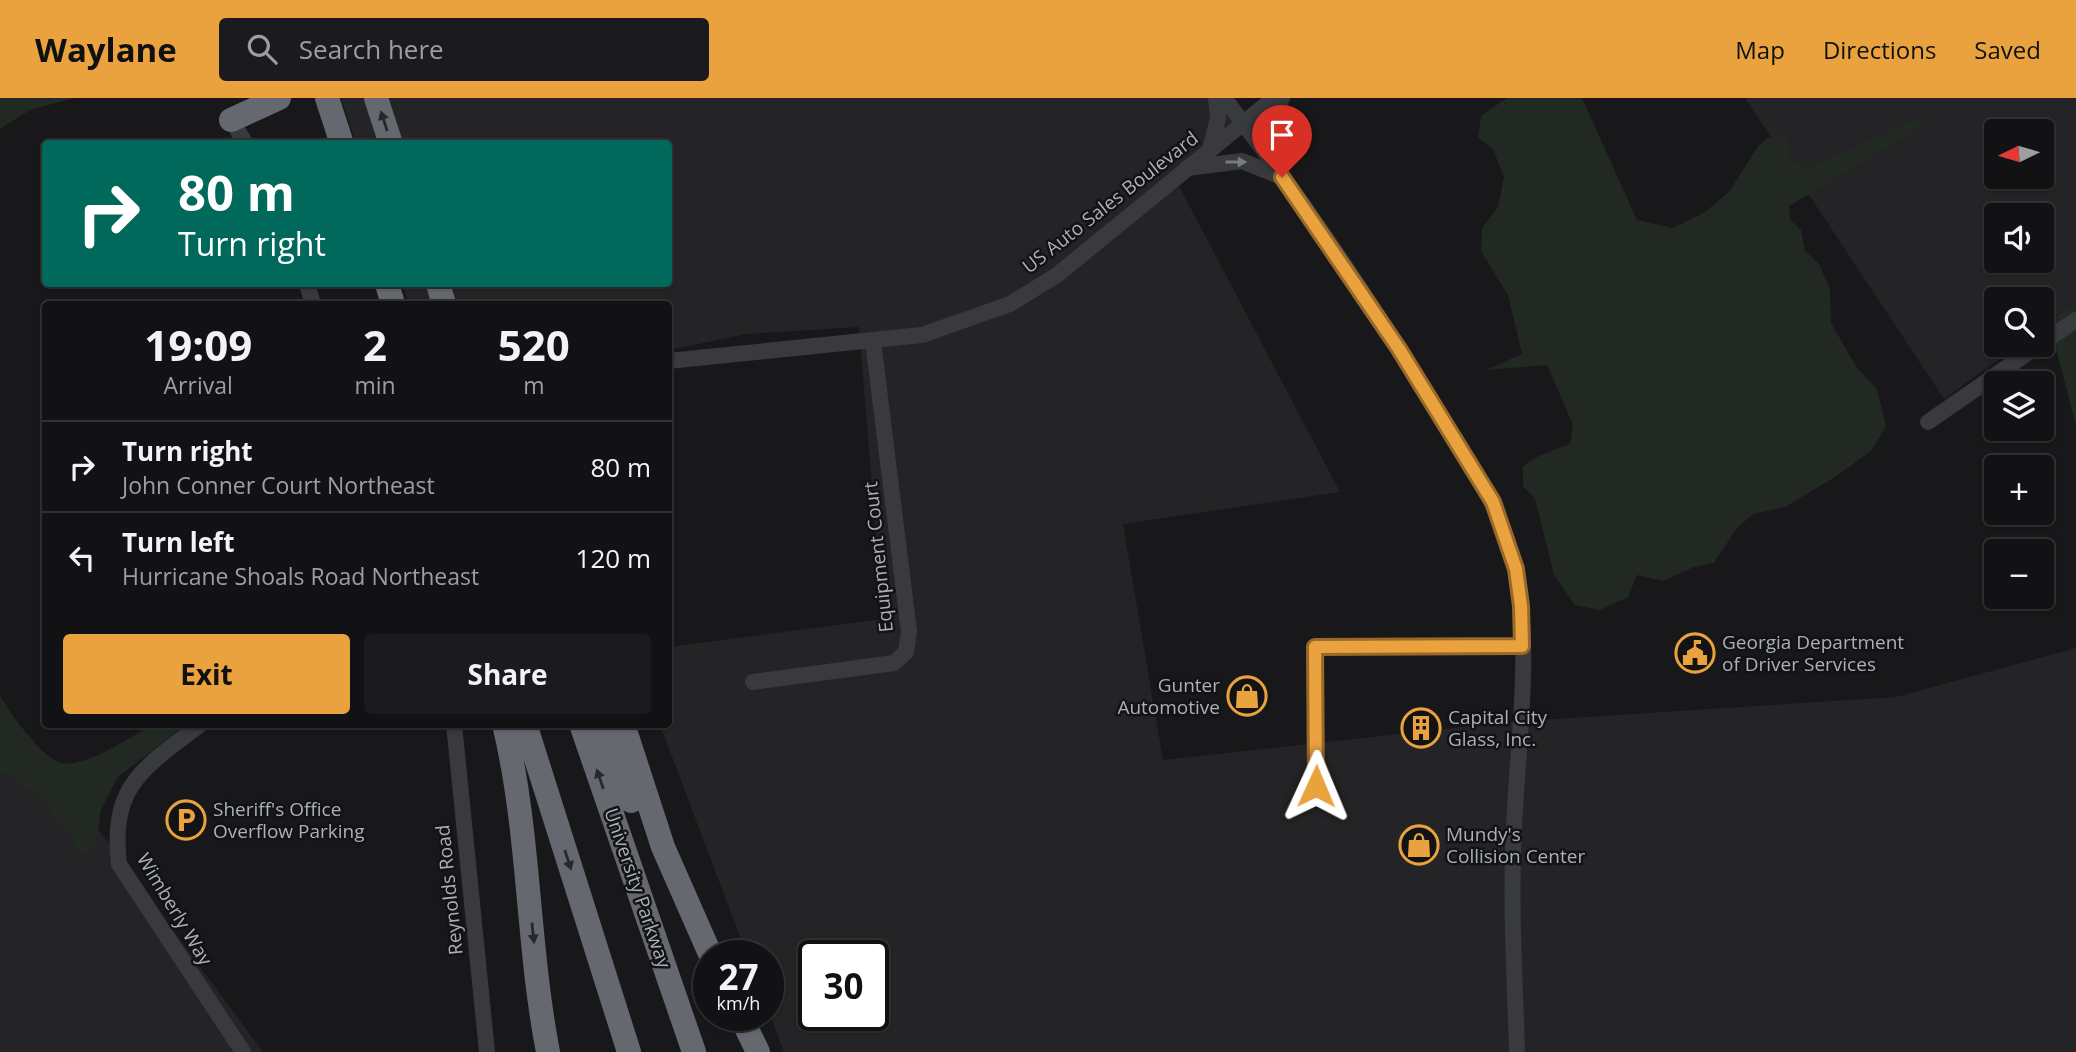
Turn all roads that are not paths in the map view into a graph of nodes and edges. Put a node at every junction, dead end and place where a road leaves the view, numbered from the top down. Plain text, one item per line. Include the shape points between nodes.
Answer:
1 (279, 98) edge
2 (327, 98) edge
3 (376, 98) edge
4 (1216, 98) edge
5 (1224, 98) edge
6 (1274, 98) edge
7 (1282, 98) edge
8 (230, 120) joint
9 (1243, 123) junction
10 (243, 140) edge
11 (341, 140) edge
12 (390, 140) edge
13 (1210, 150) junction
14 (1188, 168) junction
15 (1278, 171) junction
16 (2076, 320) edge
17 (2054, 335) edge
18 (873, 341) junction
19 (2022, 357) edge
20 (672, 362) edge
21 (1928, 422) dead end
22 (1522, 646) junction
23 (752, 681) dead end
24 (196, 728) edge
25 (454, 728) edge
26 (505, 728) edge
27 (526, 728) edge
28 (582, 728) edge
29 (601, 728) edge
30 (624, 728) edge
31 (1316, 786) dead end
32 (688, 910) junction
33 (702, 940) edge
34 (748, 1031) edge
35 (243, 1052) edge
36 (487, 1052) edge
37 (548, 1052) edge
38 (629, 1052) edge
39 (694, 1052) edge
40 (758, 1052) edge
41 (1517, 1052) edge

1 - 8 highway
2 - 11 highway
12 -> 3 highway
4 - 13 street via 1219,118
5 - 9 street
6 - 9 street, US Auto Sales Boulevard
7 - 15 street via 1271,127
8 - 10 street
9 - 13 street, US Auto Sales Boulevard
9 - 15 street
13 - 14 street, US Auto Sales Boulevard
14 -> 15 street via 1242,162
14 - 18 street, US Auto Sales Boulevard via 1057,275 1010,304 922,335
15 - 22 street via 1399,349 1493,502 1516,569
16 - 17 street
18 - 20 street, US Auto Sales Boulevard
18 - 23 street, Equipment Court via 909,632 906,652 894,663
19 - 21 street
22 - 31 street via 1315,647
22 - 41 street via 1512,868
24 - 35 street, Wimberly Way via 132,783 119,811 118,851 120,864
25 - 36 street, Reynolds Road
26 -> 37 highway via 525,853
27 -> 38 highway
39 -> 28 highway, University Parkway
29 - 32 highway via 636,812
30 - 32 highway
32 - 33 highway
34 - 40 highway

